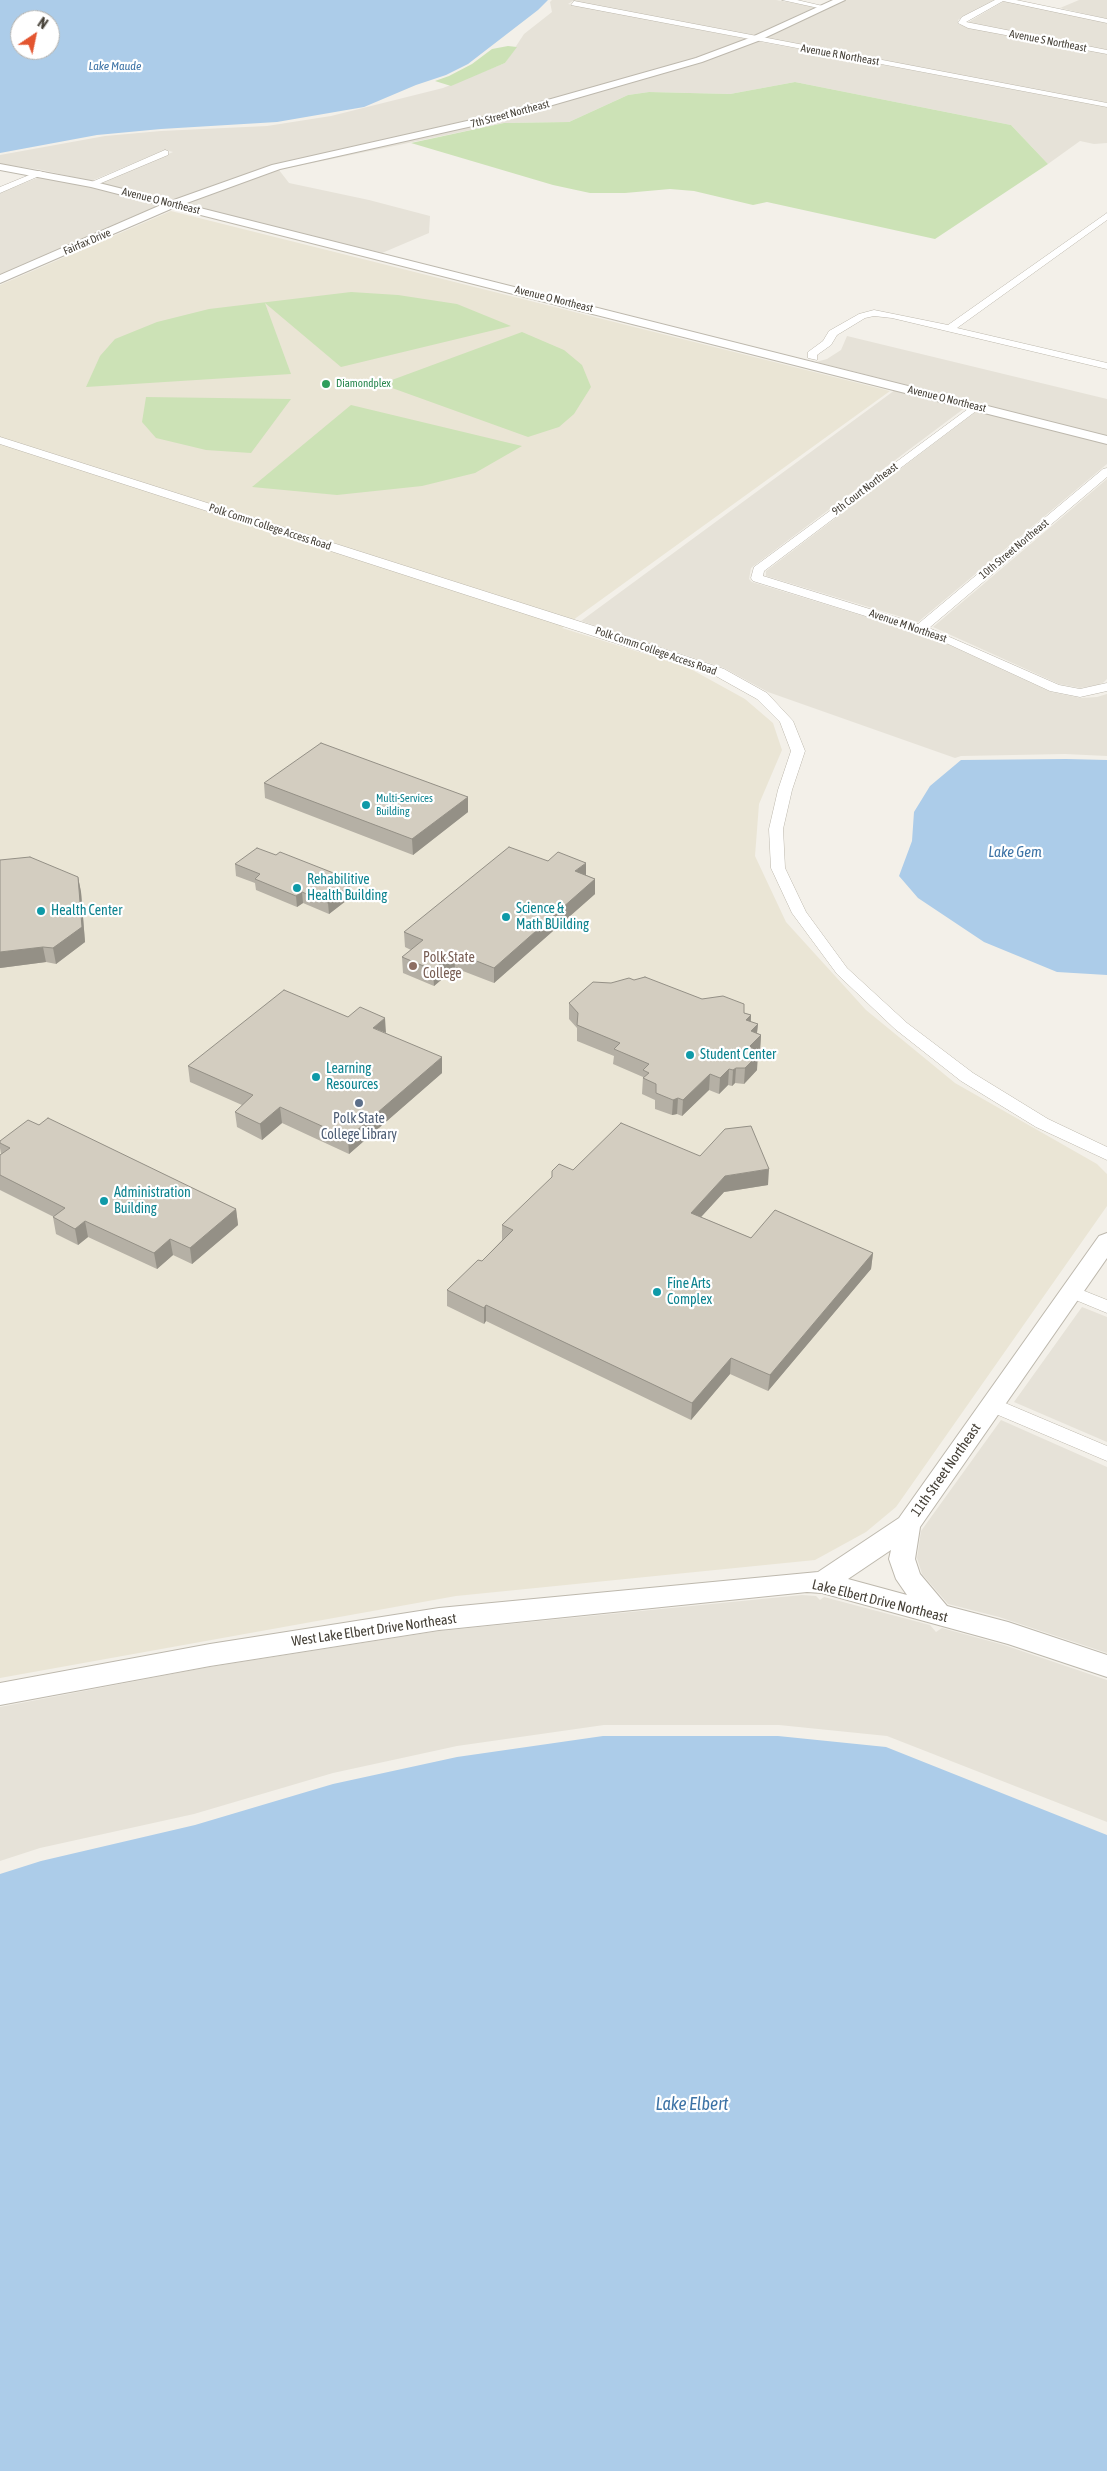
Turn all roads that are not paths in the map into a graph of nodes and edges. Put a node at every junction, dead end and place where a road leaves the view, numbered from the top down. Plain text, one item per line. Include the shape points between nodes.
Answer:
1 (786, 0) edge
2 (840, 0) edge
3 (1000, 0) edge
4 (1006, 0) edge
5 (574, 4) dead end
6 (1065, 4) dead end
7 (823, 7) junction
8 (1054, 8) junction
9 (1107, 20) edge
10 (755, 39) junction
11 (1107, 52) edge
12 (1107, 105) edge
13 (165, 153) dead end
14 (0, 166) edge
15 (42, 173) junction
16 (91, 184) junction
17 (0, 190) edge
18 (173, 204) junction
19 (1107, 216) edge
20 (0, 279) edge
21 (949, 329) junction
22 (810, 361) junction
23 (1107, 366) edge
24 (976, 406) junction
25 (0, 440) edge
26 (1107, 440) edge
27 (1107, 471) edge
28 (757, 575) joint
29 (922, 628) junction
30 (1107, 688) edge
31 (1107, 1154) edge
32 (1107, 1241) edge
33 (1072, 1292) junction
34 (1107, 1307) edge
35 (991, 1404) junction
36 (1107, 1454) edge
37 (908, 1525) junction
38 (822, 1584) junction
39 (751, 1589) joint
40 (939, 1615) junction
41 (1107, 1666) edge
42 (0, 1694) edge

1 - 7 street
2 - 7 street, 7th Street Northeast
3 - 11 street, Avenue S Northeast via 962,21 963,24
4 - 8 street
5 - 10 street, Avenue R Northeast
6 - 8 street
7 - 10 street, 7th Street Northeast
8 - 9 street
10 - 12 street, Avenue R Northeast
10 - 18 street, 7th Street Northeast via 699,60 518,113 296,161
13 - 16 street
14 - 15 street, Avenue O Northeast
15 - 16 street, Avenue O Northeast
15 - 17 street
16 - 18 street, Avenue O Northeast
18 - 20 street, Fairfax Drive
18 - 22 street, Avenue O Northeast
19 - 21 street
21 - 22 street via 874,314 862,316 839,331 835,348
21 - 23 street via 1096,360
22 - 24 street, Avenue O Northeast
24 - 26 street, Avenue O Northeast
24 - 28 street, 9th Court Northeast via 758,570
25 - 31 street, Polk Comm College Access Road via 621,639 719,672 762,696 786,721 798,751 776,829 778,868 799,913 842,970 901,1026 967,1077 1042,1123
27 - 29 street, 10th Street Northeast
28 - 29 street, Avenue M Northeast via 757,578
29 - 30 street, Avenue M Northeast via 1055,688 1087,693
32 - 33 street, 11th Street Northeast
33 - 34 street
33 - 35 street, 11th Street Northeast
35 - 36 street
35 - 37 street, 11th Street Northeast
37 - 38 street, 11th Street Northeast
37 - 40 street via 902,1559 909,1579
38 - 39 street, Lake Elbert Drive Northeast via 806,1582
38 - 40 street, Lake Elbert Drive Northeast
39 - 42 street, West Lake Elbert Drive Northeast via 439,1619 210,1655
40 - 41 street, Lake Elbert Drive Northeast via 1008,1633

